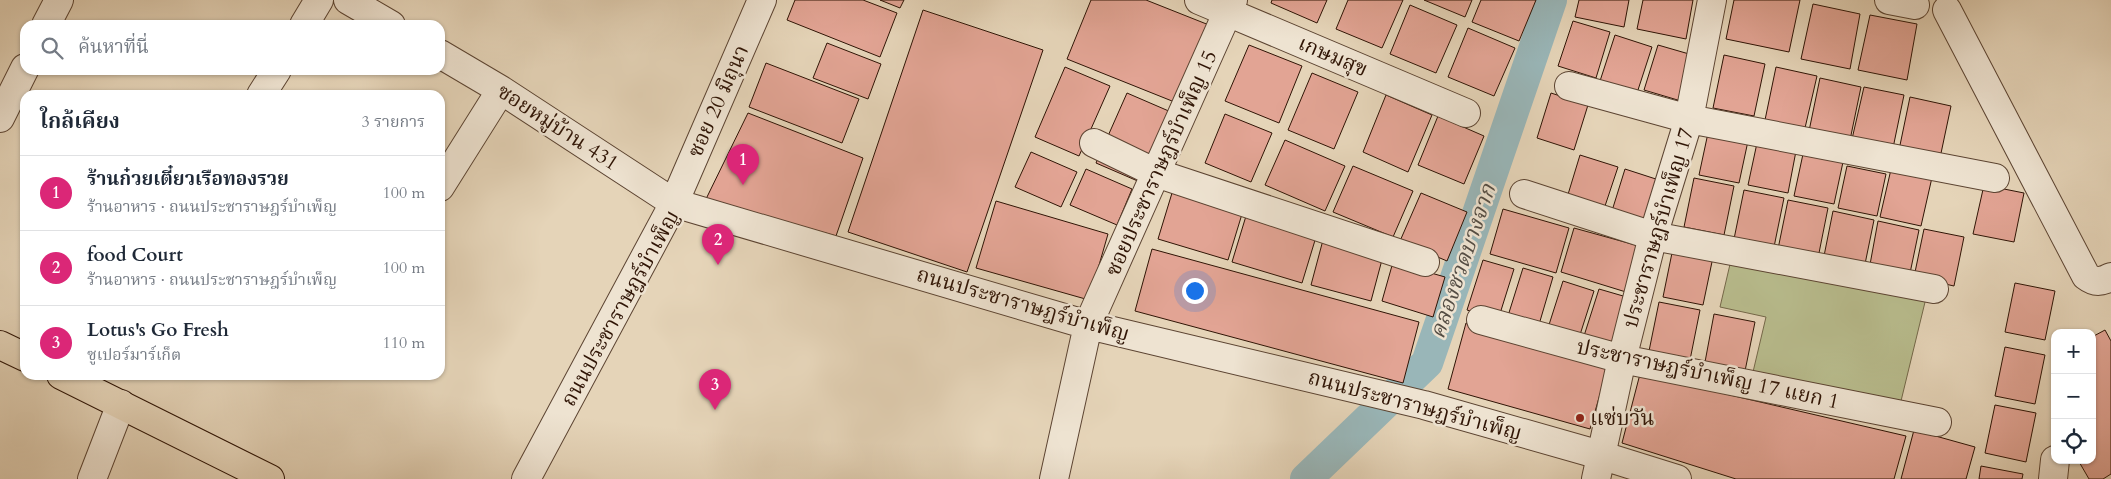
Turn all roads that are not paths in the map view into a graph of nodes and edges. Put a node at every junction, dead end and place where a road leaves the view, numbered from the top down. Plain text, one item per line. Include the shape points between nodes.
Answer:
1 (59, 0) edge
2 (319, 0) edge
3 (348, 0) edge
4 (762, 0) edge
5 (1199, 0) edge
6 (1712, 0) edge
7 (1230, 6) edge
8 (1947, 10) dead end
9 (49, 20) edge
10 (307, 20) edge
11 (382, 20) edge
12 (445, 57) edge
13 (22, 75) edge
14 (273, 75) edge
15 (1569, 86) dead end
16 (264, 90) edge
17 (501, 90) junction
18 (1466, 113) dead end
19 (0, 118) edge
20 (1689, 119) junction
21 (1094, 143) dead end
22 (1156, 173) junction
23 (1995, 178) dead end
24 (445, 180) edge
25 (1524, 194) dead end
26 (674, 203) junction
27 (1653, 236) junction
28 (1425, 262) dead end
29 (2111, 278) edge
30 (1934, 289) dead end
31 (1481, 320) dead end
32 (1088, 325) junction
33 (0, 345) edge
34 (20, 355) edge
35 (1622, 359) junction
36 (71, 380) edge
37 (121, 404) junction
38 (1937, 422) dead end
39 (2055, 464) edge
40 (1598, 467) edge
41 (92, 479) edge
42 (270, 479) edge
43 (526, 479) edge
44 (1054, 479) edge
45 (1676, 479) edge
46 (2053, 479) edge

1 - 9 street
2 - 10 street
3 - 11 street
4 - 26 street, ซอย 20 มิถุนา
5 - 7 street, เกษมสุข
6 - 20 street, ประชาราษฎร์บำเพ็ญ 17
7 - 18 street, เกษมสุข
7 - 22 street, ซอยประชาราษฎร์บำเพ็ญ 15
8 - 29 street via 2086,276 2093,282
12 - 17 street, ซอยหมู่บ้าน 431
13 - 19 street
14 - 16 street
15 - 20 street
17 - 24 street
17 - 26 street, ซอยหมู่บ้าน 431
20 - 23 street
20 - 27 street, ประชาราษฎร์บำเพ็ญ 17
21 - 22 street
22 - 28 street
22 - 32 street, ซอยประชาราษฎร์บำเพ็ญ 15
25 - 27 street
26 - 32 street, ถนนประชาราษฎร์บำเพ็ญ
26 - 43 street, ถนนประชาราษฎร์บำเพ็ญ
27 - 30 street
27 - 35 street, ประชาราษฎร์บำเพ็ญ 17
31 - 35 street, ประชาราษฎร์บำเพ็ญ 17 แยก 1
32 - 40 street, ถนนประชาราษฎร์บำเพ็ญ via 1424,405
32 - 44 street, ซอยประชาราษฎร์บำเพ็ญ 15
33 - 34 main road
35 - 38 street, ประชาราษฎร์บำเพ็ญ 17 แยก 1
35 - 40 street, ประชาราษฎร์บำเพ็ญ 17
36 - 37 main road
37 - 41 street
37 - 42 main road
39 - 46 street
40 - 45 street, ถนนประชาราษฎร์บำเพ็ญ

